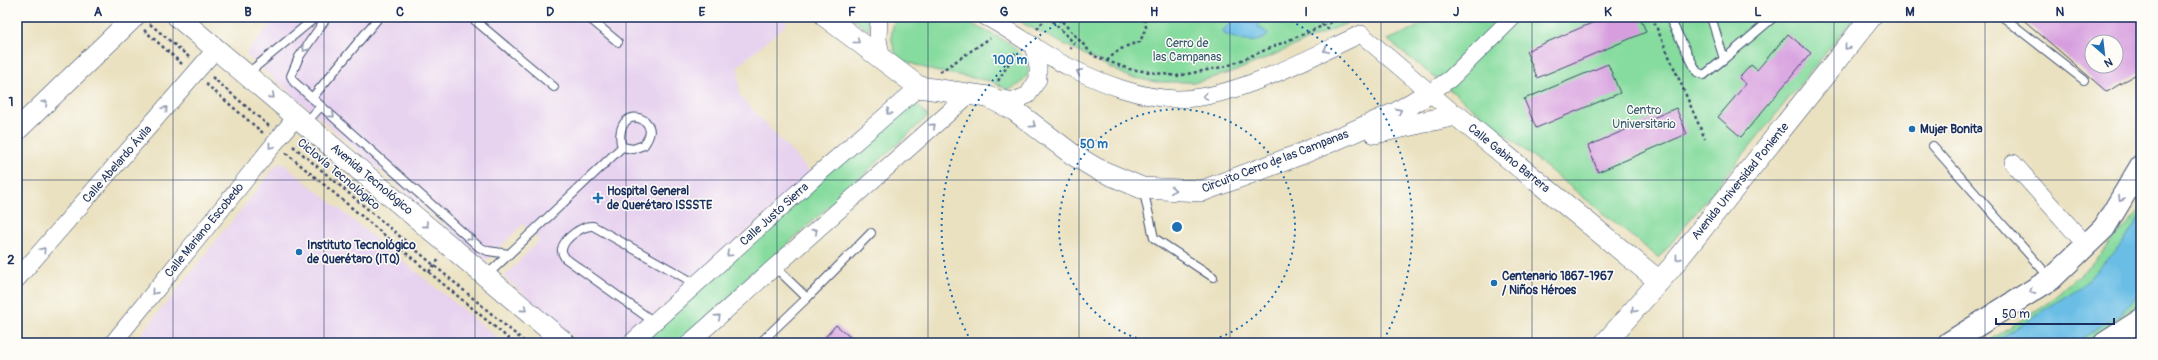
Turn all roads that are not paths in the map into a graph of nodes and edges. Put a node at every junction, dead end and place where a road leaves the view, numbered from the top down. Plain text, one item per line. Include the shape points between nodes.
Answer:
1 (178, 17) edge
2 (316, 17) edge
3 (327, 17) edge
4 (379, 17) edge
5 (471, 17) edge
6 (588, 17) edge
7 (826, 17) edge
8 (879, 17) edge
9 (986, 17) edge
10 (1513, 17) edge
11 (1669, 17) edge
12 (1711, 17) edge
13 (1774, 17) edge
14 (1871, 17) edge
15 (2003, 17) edge
16 (138, 20) edge
17 (618, 42) dead end
18 (1028, 42) junction
19 (216, 49) junction
20 (1724, 59) junction
21 (882, 60) junction
22 (247, 74) junction
23 (2084, 80) dead end
24 (554, 86) dead end
25 (919, 87) junction
26 (1429, 93) junction
27 (979, 95) junction
28 (312, 98) junction
29 (321, 106) junction
30 (1456, 115) junction
31 (300, 120) junction
32 (17, 130) edge
33 (1346, 135) junction
34 (1933, 146) dead end
35 (622, 147) dead end
36 (2013, 163) dead end
37 (2141, 166) edge
38 (1142, 188) junction
39 (871, 233) dead end
40 (2086, 246) junction
41 (509, 254) junction
42 (775, 267) junction
43 (485, 276) junction
44 (1213, 277) dead end
45 (17, 279) edge
46 (2051, 279) junction
47 (1659, 281) junction
48 (696, 284) junction
49 (807, 298) junction
50 (2141, 320) edge
51 (654, 322) junction
52 (114, 343) edge
53 (565, 343) edge
54 (631, 343) edge
55 (689, 343) edge
56 (760, 343) edge
57 (1605, 343) edge
58 (1949, 343) edge
59 (2106, 343) edge

1 - 19 street, Avenida Tecnológico
2 - 22 lane
3 -> 28 lane via 299,57 290,76
4 - 28 lane
5 - 24 lane
6 - 17 lane
7 -> 21 street, Circuito Cerro de las Campanas
8 - 21 street via 878,39
9 - 18 street
10 - 26 street via 1450,79
11 - 20 lane via 1697,72 1704,75
12 - 20 lane
13 - 20 lane
14 -> 47 street, Avenida Universidad Poniente
15 - 23 lane
32 -> 16 street
26 -> 18 street, Calle Gabino Barrera via 1361,34 1224,93 1176,99 1141,94 1108,85 1067,66
18 - 27 street via 1038,66 1038,79 1028,95 1014,101
19 - 22 street, Avenida Tecnológico
45 -> 19 street, Calle Abelardo Ávila
21 - 25 street, Circuito Cerro de las Campanas
22 -> 31 street, Avenida Tecnológico
25 - 27 street, Circuito Cerro de las Campanas
25 -> 48 street, Calle Justo Sierra
26 - 30 street, Calle Gabino Barrera
33 -> 26 street, Circuito Cerro de las Campanas via 1398,112
27 -> 38 street, Circuito Cerro de las Campanas via 1014,110 1072,154 1097,169
42 -> 27 street
28 - 29 lane
29 - 31 lane
29 -> 41 lane via 479,247
30 - 33 street via 1363,136
30 - 47 street, Calle Gabino Barrera
31 -> 43 street, Avenida Tecnológico via 340,151
31 -> 52 street, Calle Mariano Escobedo via 276,139
38 -> 33 street, Circuito Cerro de las Campanas via 1202,191
34 - 46 lane
35 - 41 lane
36 - 40 street
37 -> 40 main road via 2104,228
38 - 44 lane via 1154,238
39 - 49 lane
40 - 46 main road
41 - 43 lane
42 - 49 lane
55 -> 42 street
43 -> 53 street, Avenida Tecnológico
46 -> 58 main road
47 -> 57 street, Avenida Universidad Poniente
48 - 51 street, Calle Justo Sierra
48 - 51 lane via 593,226 579,228 562,247 566,258
49 - 56 lane
50 - 59 main road
51 - 54 street, Calle Justo Sierra

